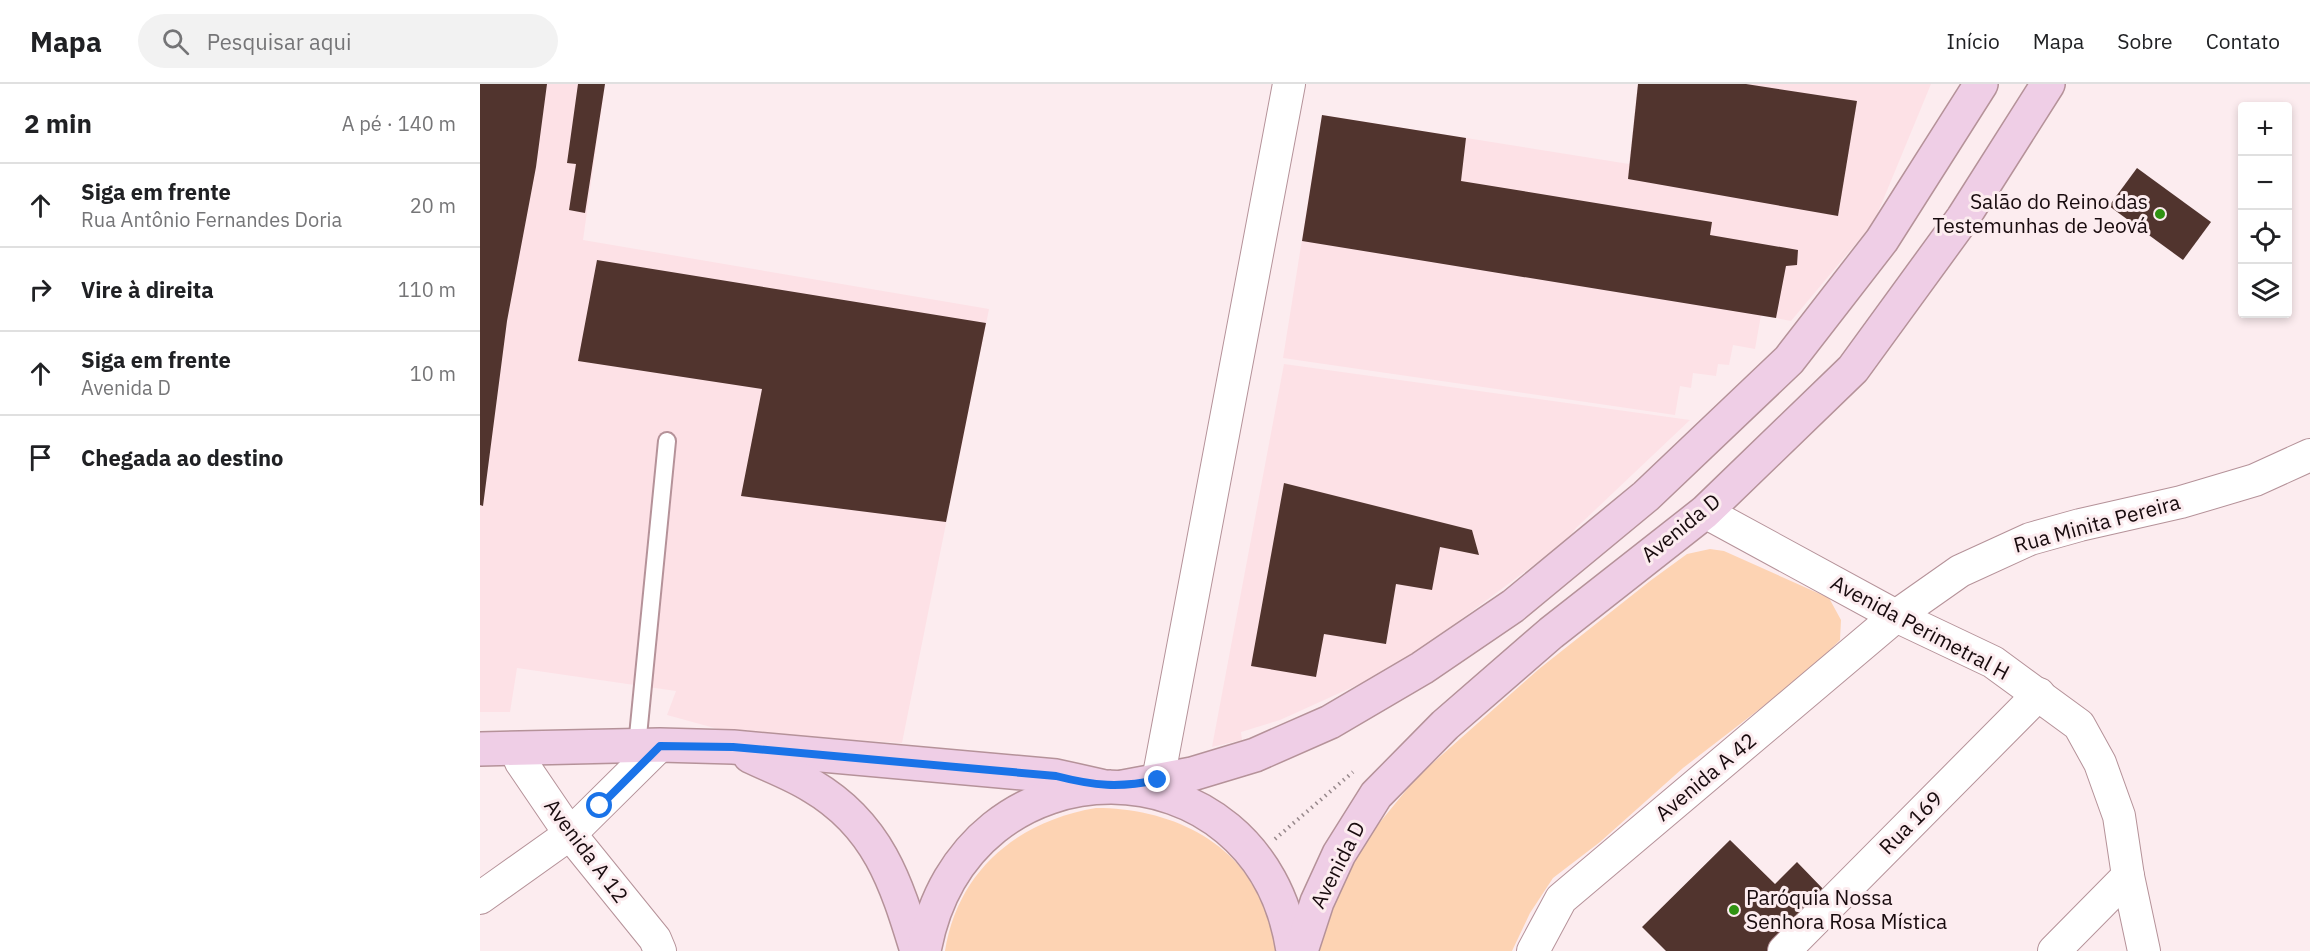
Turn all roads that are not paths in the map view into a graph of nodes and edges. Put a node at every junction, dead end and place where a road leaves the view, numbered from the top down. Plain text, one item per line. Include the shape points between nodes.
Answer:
1 (1981, 84) edge
2 (2048, 84) edge
3 (1287, 94) edge
4 (667, 441) dead end
5 (2310, 455) edge
6 (1705, 512) junction
7 (1896, 616) junction
8 (2039, 694) junction
9 (649, 746) junction
10 (733, 747) junction
11 (515, 748) junction
12 (480, 749) edge
13 (1158, 780) junction
14 (1112, 786) junction
15 (570, 834) junction
16 (2128, 876) junction
17 (480, 898) edge
18 (660, 951) edge
19 (917, 951) edge
20 (924, 951) edge
21 (1293, 951) edge
22 (1301, 951) edge
23 (1533, 951) edge
24 (1784, 951) edge
25 (2054, 951) edge
26 (2144, 951) edge

1 - 13 street via 1882,240 1789,360 1646,496 1513,606 1361,704 1330,722 1255,754 1192,774
2 - 6 street, Avenida D via 1963,218 1853,369
3 - 13 street
4 - 9 lane
5 - 7 street, Rua Minita Pereira via 2255,480 2213,493 2030,539 1960,571
6 - 7 street, Avenida Perimetral H
6 - 22 street, Avenida D via 1551,633 1445,725 1376,795 1339,854
7 - 8 street, Avenida Perimetral H via 1993,662
7 - 23 street, Avenida A 42 via 1561,899
8 - 16 street, Avenida Perimetral H via 2079,725 2100,763 2119,816
8 - 24 street, Rua 169
9 - 10 street
9 - 11 street
9 - 15 street
10 - 14 street via 1056,776
10 - 19 street via 812,786 852,814 879,848 899,893
11 - 12 street
11 - 15 street, Avenida A 12
13 - 14 street
14 - 20 street via 1056,794 1013,813 977,841 949,877 930,920
14 - 21 street via 1168,796 1209,815 1244,845 1271,882 1289,924
15 - 17 street
15 - 18 street, Avenida A 12 via 655,939
16 - 25 street
16 - 26 street, Avenida Perimetral H

